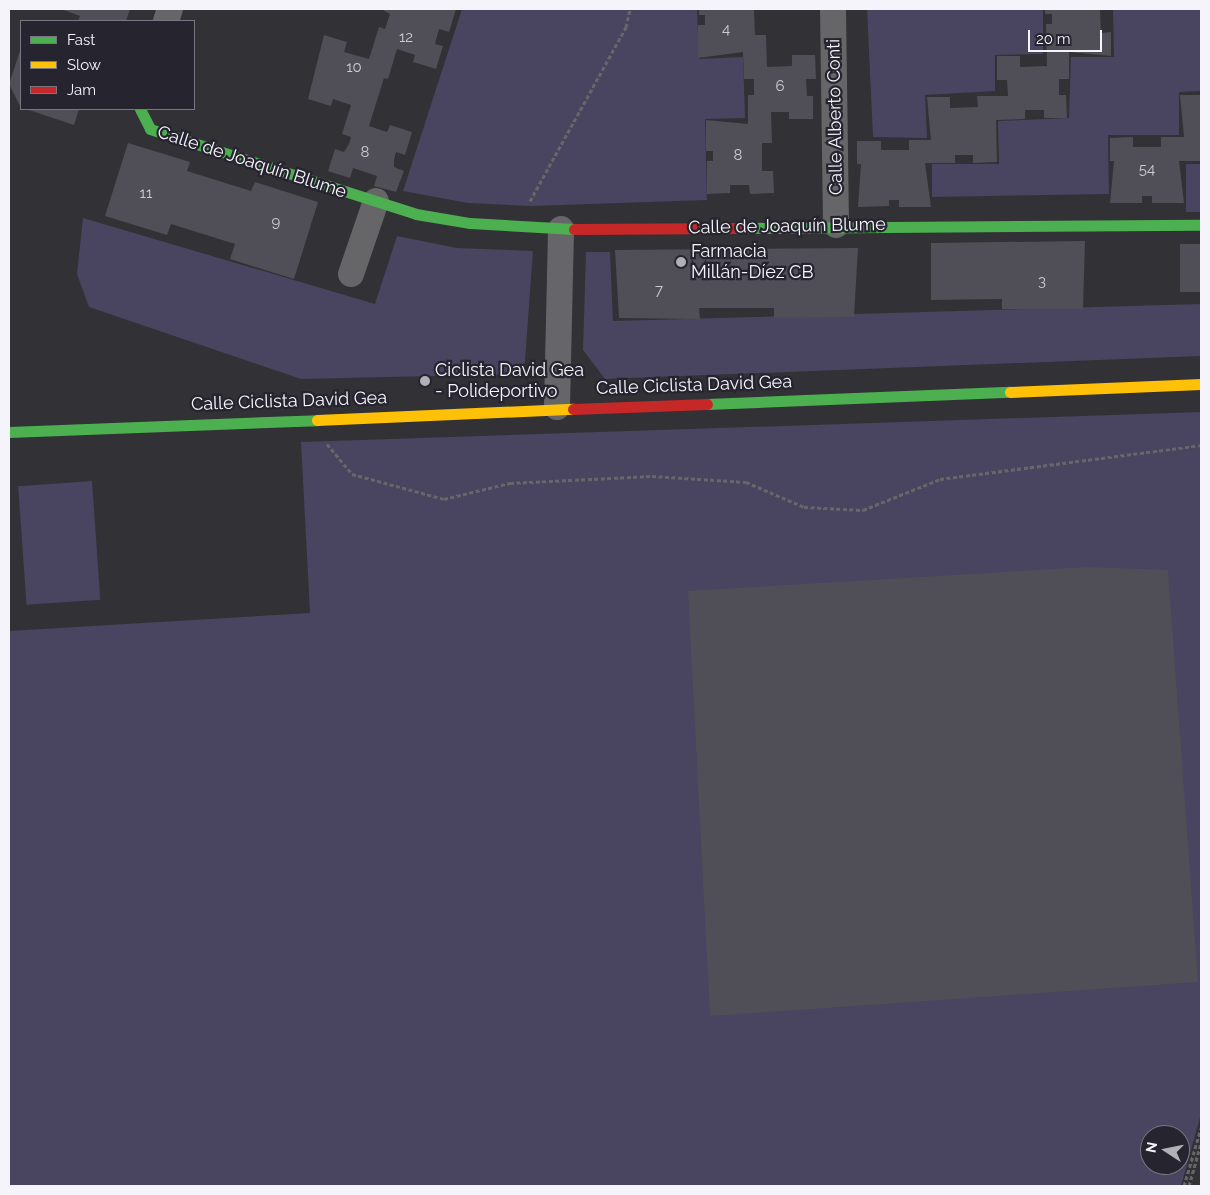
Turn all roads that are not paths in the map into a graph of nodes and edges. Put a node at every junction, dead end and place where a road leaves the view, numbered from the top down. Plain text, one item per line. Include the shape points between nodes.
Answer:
1 (833, 9) edge
2 (140, 110) edge
3 (376, 202) junction
4 (836, 225) junction
5 (1201, 225) edge
6 (561, 229) junction
7 (351, 274) dead end
8 (1201, 384) edge
9 (557, 408) junction
10 (9, 432) edge

1 - 4 street, Calle Alberto Conti
2 - 3 street, Calle de Joaquín Blume via 150,129
3 - 6 street, Calle de Joaquín Blume via 416,214
3 - 7 street
4 - 5 street, Calle de Joaquín Blume
4 - 6 street, Calle de Joaquín Blume
6 - 9 street
8 - 9 street, Calle Ciclista David Gea
9 - 10 street, Calle Ciclista David Gea

